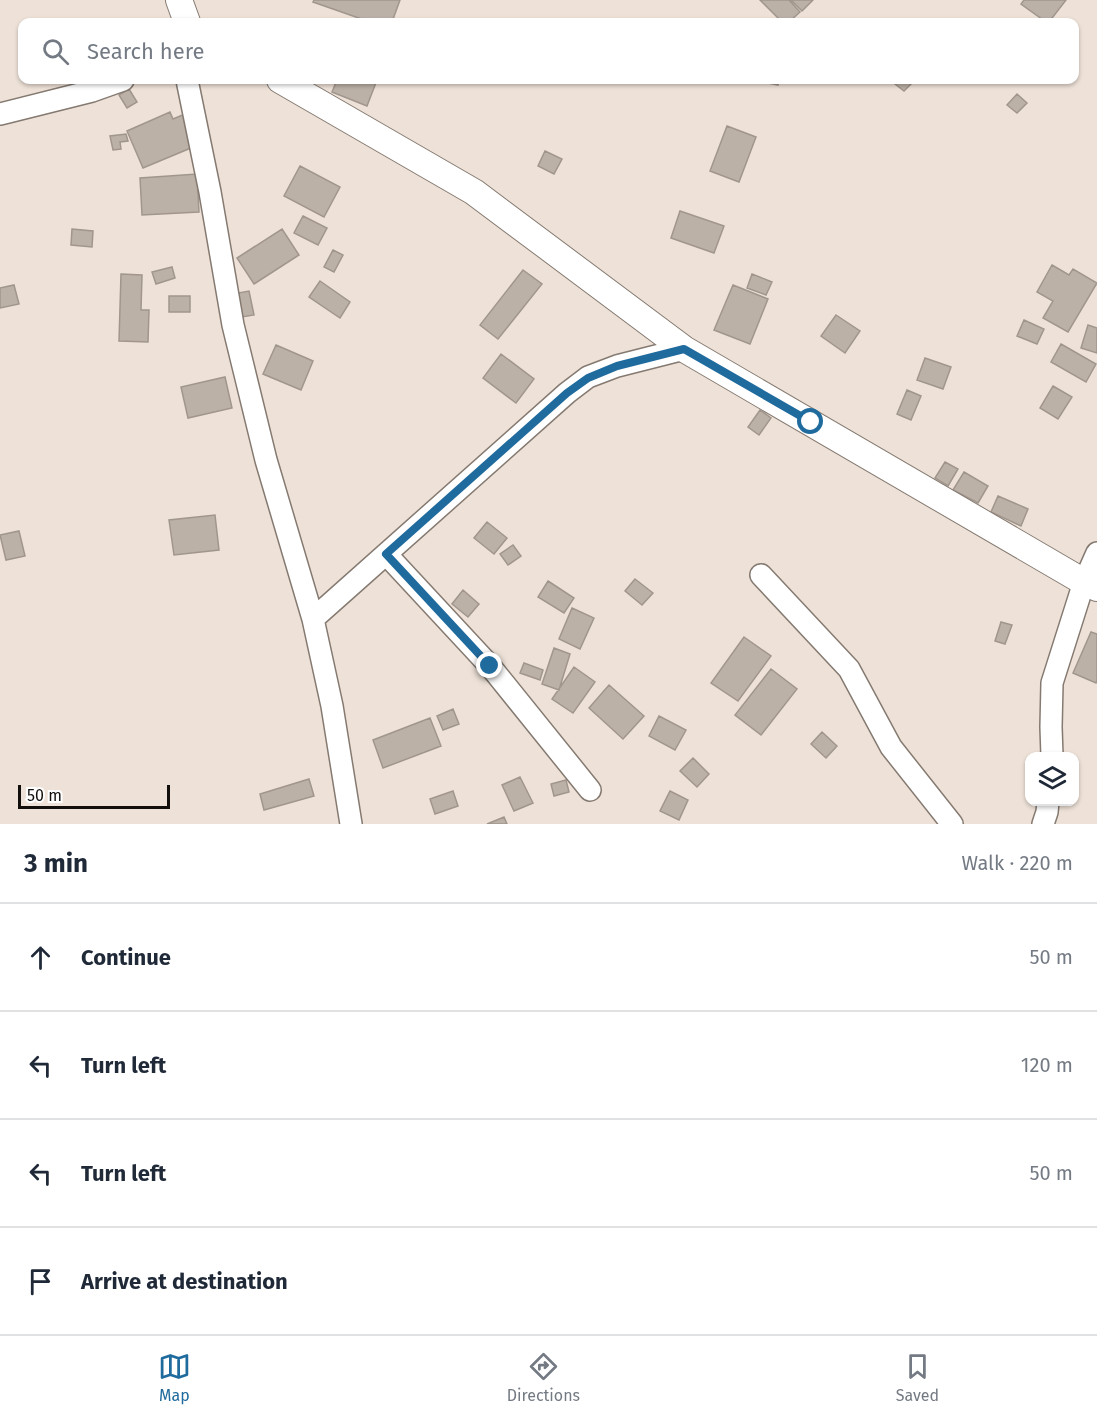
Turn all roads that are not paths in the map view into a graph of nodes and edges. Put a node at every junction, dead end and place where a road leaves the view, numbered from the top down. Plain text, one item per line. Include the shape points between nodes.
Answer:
1 (179, 0) edge
2 (186, 18) edge
3 (112, 84) edge
4 (188, 84) edge
5 (287, 84) edge
6 (0, 114) edge
7 (684, 349) junction
8 (1097, 553) edge
9 (386, 554) junction
10 (761, 575) dead end
11 (1091, 585) edge
12 (313, 619) junction
13 (1052, 752) edge
14 (591, 790) dead end
15 (1048, 806) edge
16 (351, 824) edge
17 (952, 824) edge
18 (1043, 824) edge

1 - 2 street
3 - 6 street
4 - 12 street via 233,325 266,460
5 - 7 street via 474,192
7 - 9 street via 617,366 588,378
7 - 11 street
8 - 11 street
9 - 12 street
9 - 14 street via 490,666
10 - 17 street via 849,669 891,747
11 - 13 street via 1052,683
12 - 16 street
15 - 18 street

